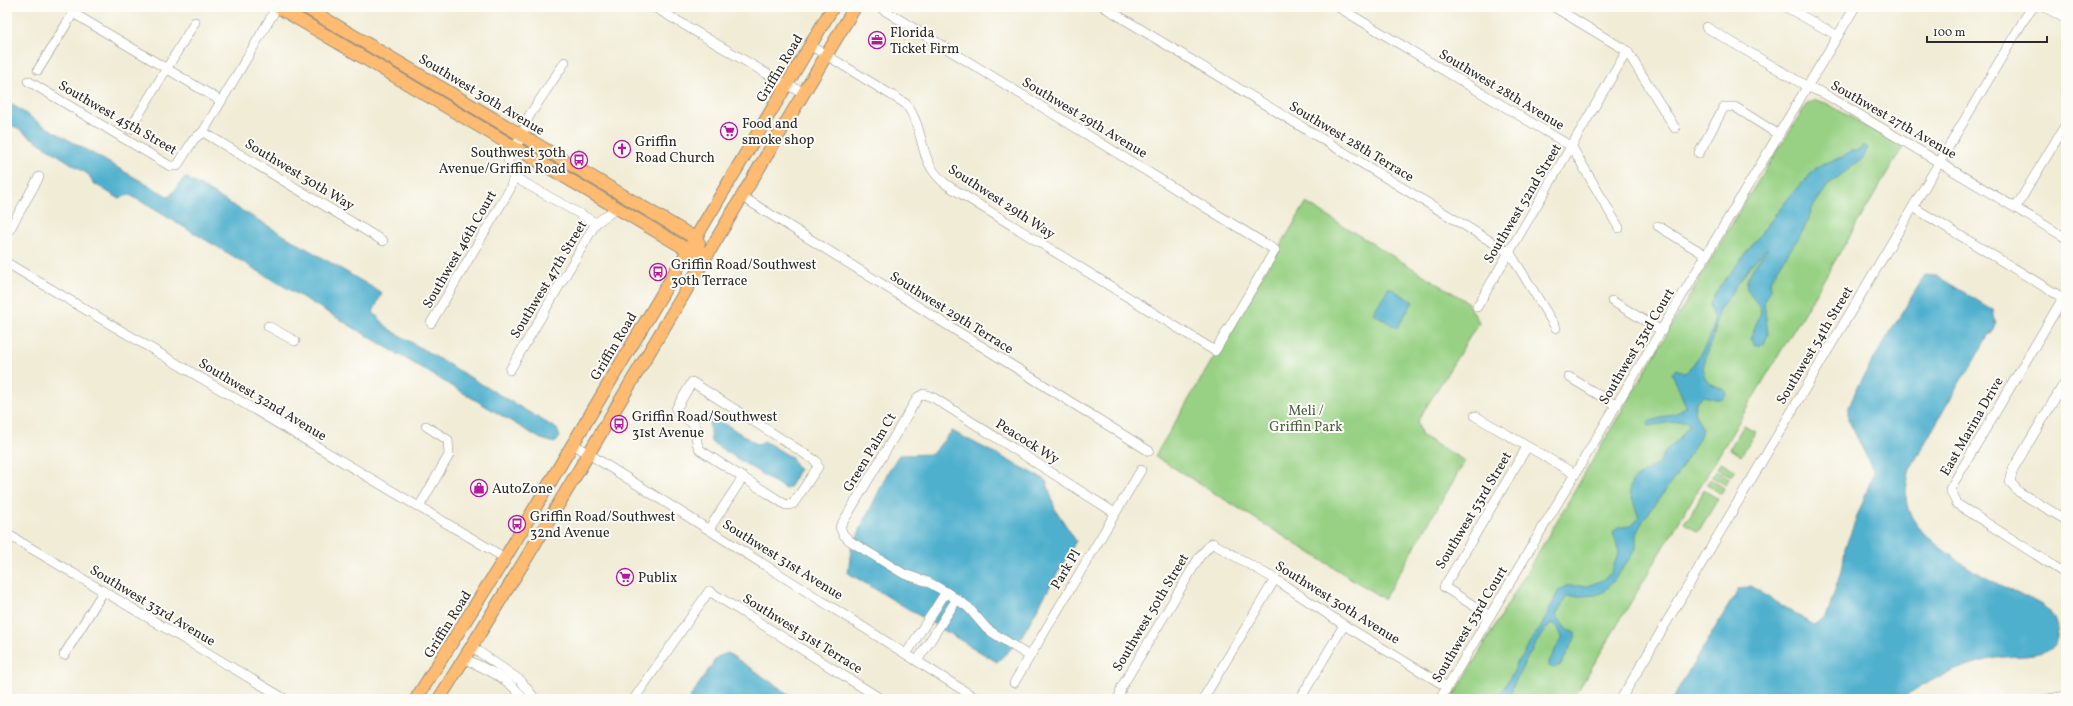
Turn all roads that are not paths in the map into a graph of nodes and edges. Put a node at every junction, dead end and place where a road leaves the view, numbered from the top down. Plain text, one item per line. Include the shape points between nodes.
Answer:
1 (278, 7) edge
2 (305, 7) edge
3 (654, 7) edge
4 (833, 7) edge
5 (855, 7) edge
6 (880, 7) edge
7 (1104, 7) edge
8 (1338, 7) edge
9 (1554, 7) edge
10 (1786, 7) edge
11 (1855, 7) edge
12 (2034, 7) edge
13 (2045, 7) edge
14 (75, 10) edge
15 (2066, 19) edge
16 (195, 22) dead end
17 (1706, 27) dead end
18 (1838, 36) junction
19 (810, 45) junction
20 (1627, 51) junction
21 (826, 54) junction
22 (565, 62) dead end
23 (166, 68) junction
24 (38, 70) dead end
25 (28, 82) dead end
26 (786, 85) junction
27 (1808, 87) junction
28 (804, 92) junction
29 (221, 101) junction
30 (2066, 124) edge
31 (1675, 128) dead end
32 (130, 129) dead end
33 (203, 132) junction
34 (1780, 135) junction
35 (522, 136) junction
36 (515, 147) junction
37 (1572, 147) junction
38 (1699, 153) dead end
39 (580, 154) dead end
40 (1940, 162) junction
41 (573, 166) junction
42 (39, 177) dead end
43 (514, 177) junction
44 (741, 196) junction
45 (2016, 206) junction
46 (1913, 207) junction
47 (617, 208) junction
48 (596, 223) junction
49 (1658, 226) dead end
50 (1619, 228) dead end
51 (7, 234) edge
52 (695, 238) junction
53 (2066, 238) edge
54 (383, 241) dead end
55 (688, 250) junction
56 (707, 253) junction
57 (1510, 253) junction
58 (1707, 256) junction
59 (7, 263) edge
60 (2064, 295) edge
61 (1612, 301) dead end
62 (1477, 307) dead end
63 (431, 323) dead end
64 (268, 326) dead end
65 (1556, 328) dead end
66 (1662, 330) junction
67 (295, 341) dead end
68 (1215, 351) joint
69 (510, 370) dead end
70 (1569, 378) dead end
71 (2066, 380) edge
72 (924, 394) joint
73 (1617, 406) junction
74 (1475, 416) dead end
75 (426, 426) dead end
76 (573, 444) junction
77 (1527, 447) junction
78 (1149, 451) dead end
79 (589, 454) junction
80 (1141, 470) dead end
81 (1575, 474) junction
82 (743, 477) junction
83 (419, 507) junction
84 (1115, 513) junction
85 (2066, 520) edge
86 (709, 529) junction
87 (7, 534) edge
88 (1212, 543) joint
89 (505, 558) junction
90 (2066, 574) edge
91 (1275, 579) junction
92 (103, 592) junction
93 (946, 592) junction
94 (957, 599) junction
95 (497, 607) junction
96 (1490, 616) junction
97 (1344, 625) junction
98 (472, 647) junction
99 (906, 654) junction
100 (64, 655) dead end
101 (1029, 656) junction
102 (465, 659) junction
103 (917, 661) junction
104 (1014, 683) dead end
105 (1447, 687) junction
106 (2066, 696) edge
107 (285, 699) edge
108 (416, 699) edge
109 (439, 699) edge
110 (523, 699) edge
111 (534, 699) edge
112 (634, 699) edge
113 (881, 699) edge
114 (976, 699) edge
115 (1119, 699) edge
116 (1203, 699) edge
117 (1300, 699) edge
118 (1440, 699) edge
119 (1621, 699) edge
120 (2048, 699) edge

1 - 29 street, Southwest 45th Street
1 - 36 main road, Southwest 30th Avenue
2 - 35 main road, Southwest 30th Avenue
3 - 26 street
4 - 19 main road, Griffin Road
5 - 21 main road
6 - 68 street, Southwest 29th Avenue via 1275,250
7 - 57 street, Southwest 28th Terrace
8 - 37 street, Southwest 28th Avenue
9 - 20 street
10 - 18 street
11 - 18 street, Southwest 53rd Court
12 - 40 street, Southwest 54th Street
13 - 15 street
14 - 23 street
14 - 24 street
16 - 23 street
17 - 27 street, Southwest 27th Avenue
18 - 27 street, Southwest 53rd Court
19 - 21 street, Southwest 29th Way
19 - 26 main road, Griffin Road
20 - 31 street
20 - 37 street, Southwest 52nd Street
21 - 28 main road
21 - 68 street, Southwest 29th Way via 906,104 915,117 927,162 939,179
22 - 35 street via 529,116
23 - 29 street
23 - 32 street
25 - 33 street, Southwest 45th Street via 170,166 177,166 194,139
26 - 28 street
26 - 52 main road, Griffin Road
27 - 34 street, Southwest 53rd Court
27 - 40 street, Southwest 27th Avenue via 1823,93
28 - 44 main road
29 - 33 street, Southwest 45th Street
30 - 45 street
33 - 54 street, Southwest 30th Way
34 - 38 street via 1735,107 1724,108
34 - 58 street, Southwest 53rd Court
35 - 36 street
35 - 41 main road, Southwest 30th Avenue
36 - 43 street via 508,159
36 - 47 main road, Southwest 30th Avenue
37 - 50 street, Southwest 28th Avenue
37 - 57 street, Southwest 52nd Street
39 - 41 street
40 - 45 street, Southwest 27th Avenue
40 - 46 street, Southwest 54th Street
41 - 52 main road, Southwest 30th Avenue
42 - 51 street
43 - 48 street
43 - 63 street, Southwest 46th Court via 510,189
44 - 56 main road
44 - 78 street, Southwest 29th Terrace
45 - 53 street, Southwest 27th Avenue
46 - 60 street
46 - 119 street, Southwest 54th Street
47 - 48 street, Southwest 47th Street
47 - 55 main road, Southwest 30th Avenue
48 - 69 street, Southwest 47th Street
49 - 58 street
52 - 55 main road, Griffin Road
52 - 56 main road, Southwest 30th Avenue
55 - 56 main road, Southwest 30th Avenue
55 - 76 main road, Griffin Road
56 - 79 main road
57 - 62 street, Southwest 52nd Street
57 - 65 street, Southwest 28th Terrace
58 - 66 street, Southwest 53rd Court
59 - 83 street, Southwest 32nd Avenue
60 - 90 street, East Marina Drive via 1950,489 1957,504
61 - 66 street
64 - 67 street
66 - 73 street, Southwest 53rd Court
70 - 73 street
71 - 85 street via 2013,469 2010,482 2019,492
72 - 84 street, Peacock Wy
72 - 93 street, Green Palm Ct via 918,397 840,527 850,541 904,574 928,582
73 - 81 street, Southwest 53rd Court
74 - 77 street
75 - 83 street via 448,440 450,449
76 - 79 street, Southwest 31st Avenue
76 - 89 main road, Griffin Road
77 - 81 street
77 - 96 street, Southwest 53rd Street via 1444,587
79 - 86 street, Southwest 31st Avenue
79 - 95 main road
80 - 84 street, Park Pl
81 - 96 street, Southwest 53rd Court
82 - 82 street via 700,450 695,425 678,413 676,409 692,382 816,461 818,467 798,499 793,504 786,505
82 - 86 street
83 - 89 street, Southwest 32nd Avenue
84 - 101 street, Park Pl
86 - 99 street, Southwest 31st Avenue
87 - 92 street, Southwest 33rd Avenue
88 - 91 street, Southwest 30th Avenue
88 - 115 street, Southwest 50th Street via 1200,556 1137,661 1121,688
89 - 95 main road via 507,577
89 - 108 main road, Griffin Road
91 - 97 street, Southwest 30th Avenue
91 - 116 street
92 - 100 street
92 - 107 street, Southwest 33rd Avenue
93 - 94 street
93 - 99 street
94 - 101 street via 968,607 987,629
94 - 103 street
95 - 98 main road
96 - 105 street, Southwest 53rd Court
97 - 105 street, Southwest 30th Avenue
97 - 117 street
98 - 102 main road
98 - 111 street via 521,680
99 - 103 street, Southwest 31st Avenue
101 - 104 street, Park Pl
102 - 109 main road
102 - 110 street via 503,679
103 - 114 street, Southwest 31st Avenue
105 - 118 street, Southwest 53rd Court
106 - 120 street
112 - 113 street, Southwest 31st Terrace via 709,591

